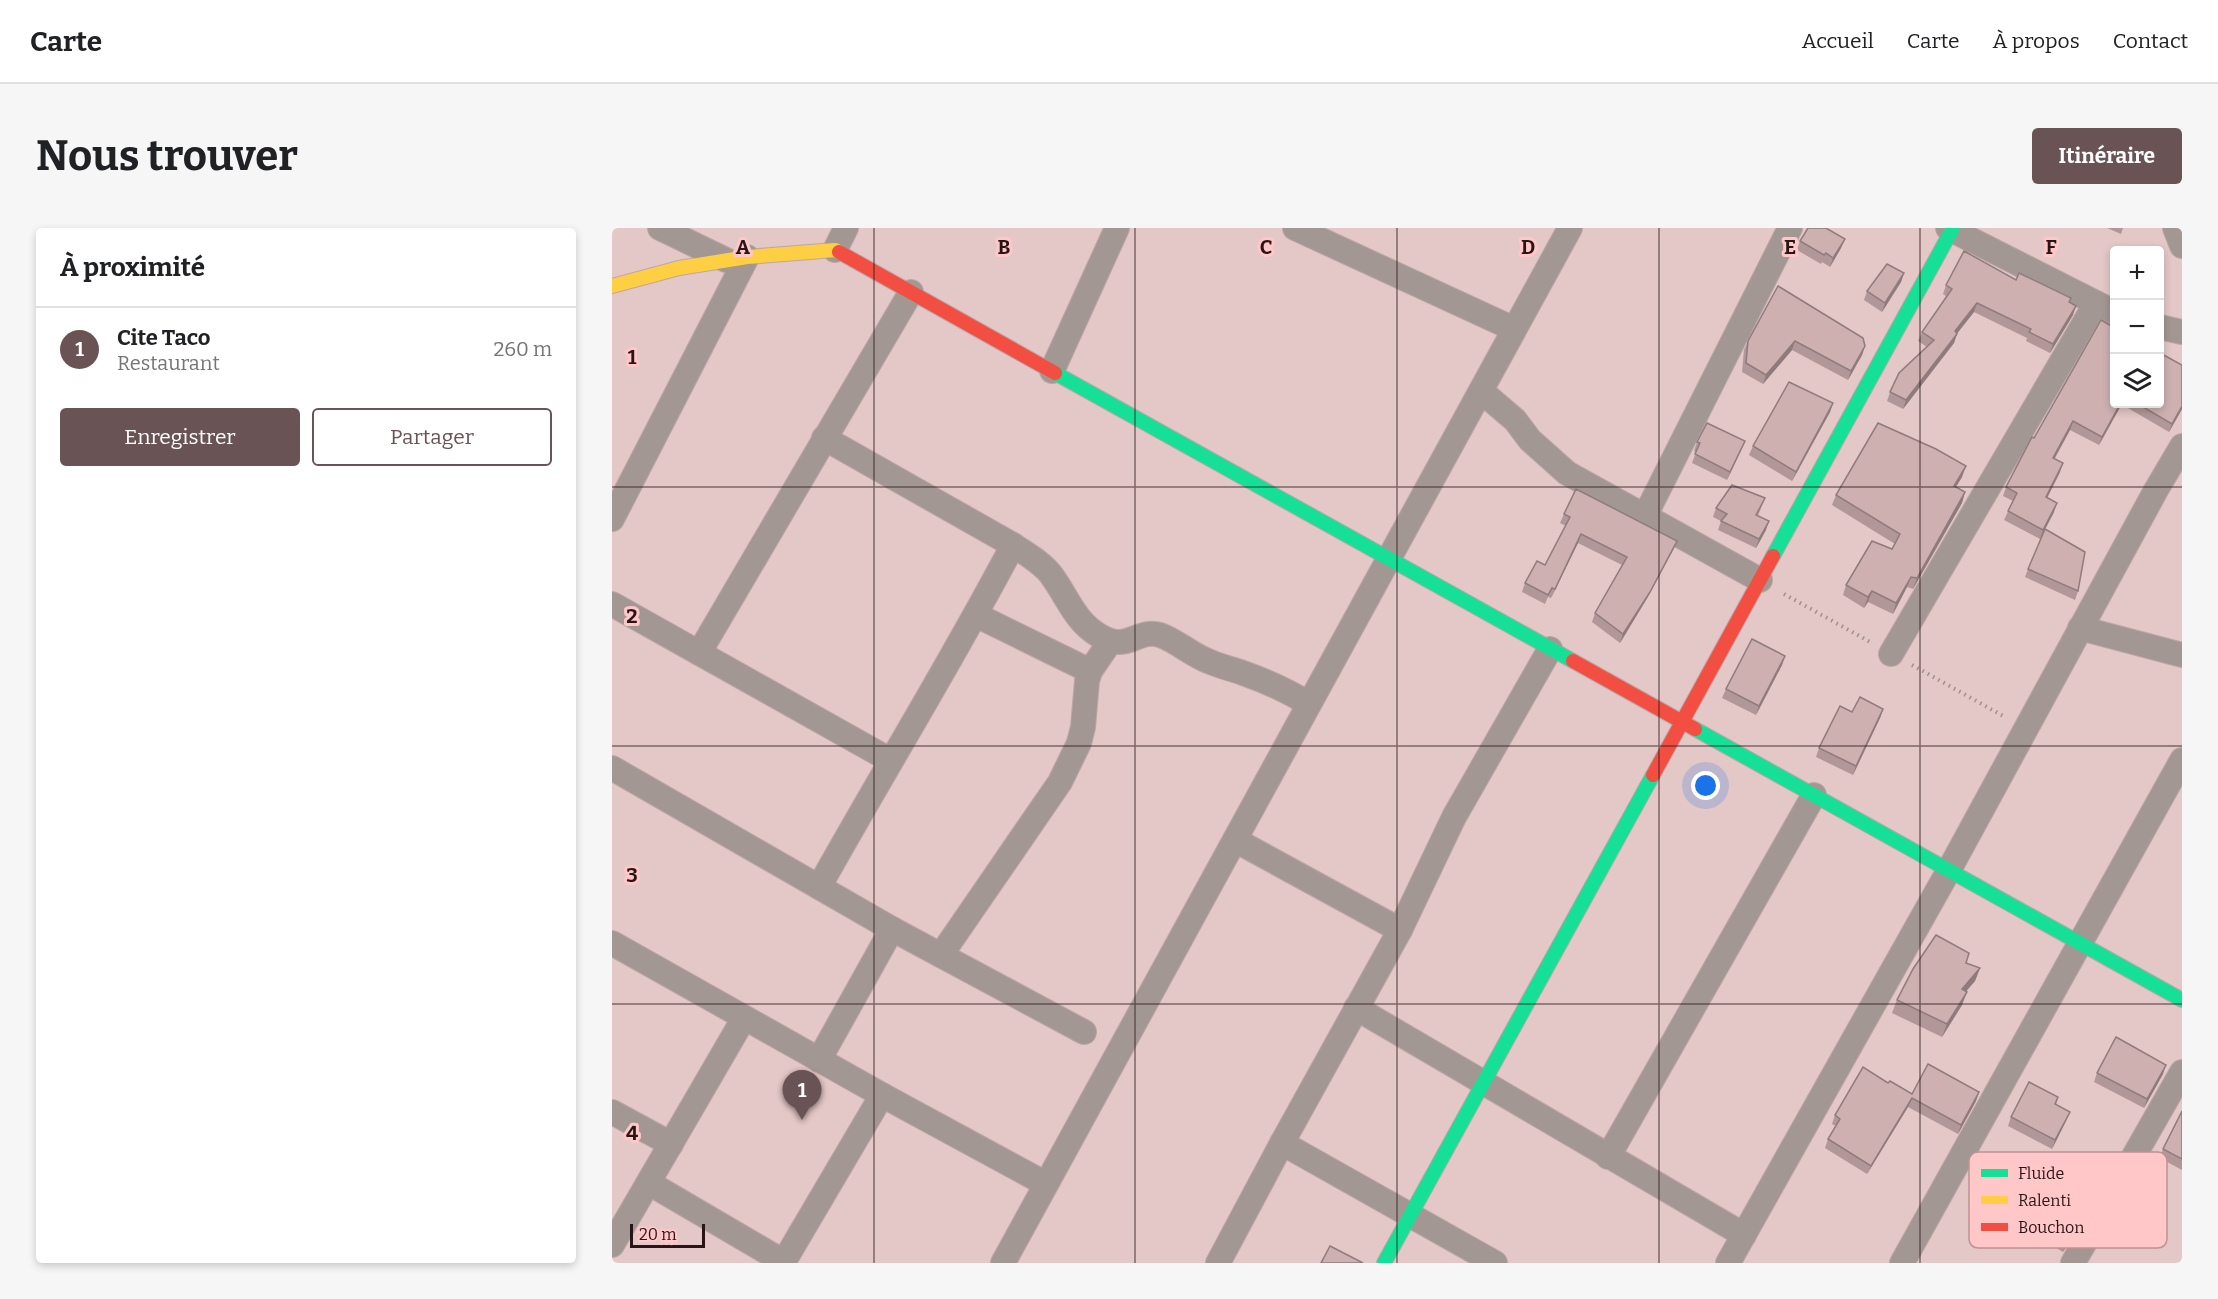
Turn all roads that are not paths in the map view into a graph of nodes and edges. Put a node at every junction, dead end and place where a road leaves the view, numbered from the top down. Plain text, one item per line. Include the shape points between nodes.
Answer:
1 (660, 228) edge
2 (846, 228) edge
3 (1116, 228) edge
4 (1295, 228) edge
5 (1570, 228) edge
6 (1790, 228) edge
7 (2175, 228) edge
8 (1951, 229) edge
9 (2182, 246) edge
10 (835, 250) junction
11 (736, 259) junction
12 (612, 286) edge
13 (911, 292) junction
14 (2105, 308) edge
15 (2164, 328) edge
16 (1514, 329) junction
17 (2182, 332) edge
18 (1052, 371) junction
19 (1480, 391) junction
20 (824, 438) junction
21 (2182, 446) edge
22 (1645, 516) junction
23 (612, 519) edge
24 (1013, 545) junction
25 (1389, 558) junction
26 (1760, 580) junction
27 (612, 604) edge
28 (976, 615) junction
29 (2080, 628) junction
30 (1110, 642) junction
31 (1550, 649) junction
32 (699, 653) junction
33 (1891, 654) dead end
34 (2182, 656) edge
35 (1090, 671) junction
36 (1309, 704) junction
37 (1682, 722) junction
38 (890, 760) junction
39 (2182, 760) edge
40 (612, 768) edge
41 (1815, 795) junction
42 (1235, 840) junction
43 (1949, 870) junction
44 (819, 886) junction
45 (892, 929) junction
46 (1400, 930) junction
47 (612, 943) edge
48 (2080, 943) junction
49 (941, 955) junction
50 (2182, 1000) edge
51 (1356, 1008) junction
52 (744, 1018) junction
53 (1084, 1032) dead end
54 (819, 1060) junction
55 (2182, 1072) edge
56 (1482, 1084) junction
57 (882, 1095) junction
58 (612, 1112) edge
59 (1282, 1143) junction
60 (671, 1144) junction
61 (2136, 1152) edge
62 (1608, 1157) junction
63 (649, 1183) junction
64 (1046, 1184) junction
65 (1410, 1216) junction
66 (1744, 1235) junction
67 (612, 1245) edge
68 (2082, 1248) edge
69 (784, 1263) edge
70 (1003, 1263) edge
71 (1218, 1263) edge
72 (1384, 1263) edge
73 (1495, 1263) edge
74 (1730, 1263) edge
75 (1902, 1263) edge
76 (2073, 1263) edge

1 - 11 street
2 - 10 street
3 - 18 street
4 - 16 street
5 - 16 street
6 - 22 street
7 - 9 street
8 - 14 street
8 - 26 street
10 - 11 street
10 - 13 street
11 - 12 street via 679,268
11 - 23 street
13 - 18 street
13 - 20 street
14 - 33 street
15 - 17 street
16 - 19 street
18 - 25 street
19 - 22 street via 1567,473
19 - 25 street
20 - 24 street
20 - 32 street
21 - 29 street
22 - 26 street
24 - 28 street
24 - 30 street via 1052,575 1085,626
25 - 31 street
25 - 36 street
26 - 37 street
27 - 32 street
28 - 35 street
28 - 38 street
29 - 34 street
29 - 43 street
30 - 35 street
30 - 36 street via 1128,642 1147,634 1162,636 1208,661 1274,685
31 - 37 street
31 - 46 street via 1454,817
32 - 38 street
35 - 49 street via 1079,743 1060,782
36 - 42 street
37 - 41 street
37 - 56 street
38 - 44 street
39 - 48 street
40 - 44 street
41 - 43 street
41 - 62 street
42 - 46 street
42 - 64 street
43 - 48 street
43 - 66 street
44 - 45 street
45 - 49 street
45 - 54 street
46 - 51 street
47 - 52 street
48 - 50 street
48 - 75 street
49 - 53 street
51 - 56 street
51 - 59 street
52 - 54 street
52 - 60 street
54 - 57 street
55 - 61 street
56 - 62 street
56 - 65 street
57 - 64 street
57 - 69 street
58 - 60 street
59 - 65 street
59 - 71 street
60 - 63 street
62 - 66 street
63 - 67 street
63 - 69 street
64 - 70 street
65 - 72 street
65 - 73 street
66 - 74 street
68 - 76 street

